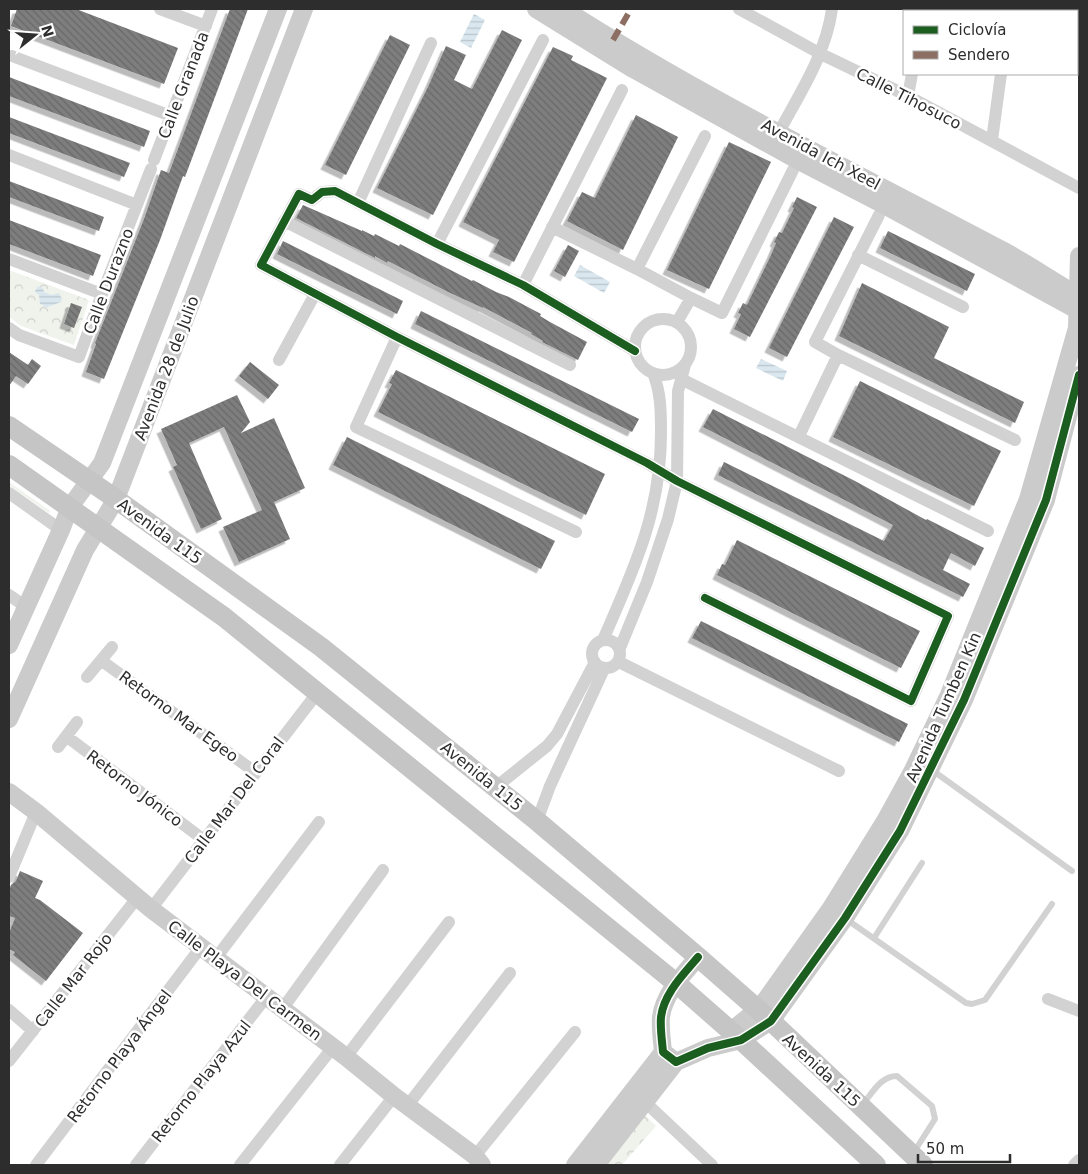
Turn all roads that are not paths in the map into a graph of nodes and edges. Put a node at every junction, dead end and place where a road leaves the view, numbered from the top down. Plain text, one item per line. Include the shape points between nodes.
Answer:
1 (160, 9) edge
2 (212, 9) edge
3 (278, 9) edge
4 (304, 9) edge
5 (536, 9) edge
6 (564, 9) edge
7 (740, 9) edge
8 (832, 9) edge
9 (206, 26) junction
10 (543, 40) dead end
11 (431, 43) dead end
12 (821, 54) junction
13 (12, 56) dead end
14 (912, 75) edge
15 (1001, 75) edge
16 (622, 90) dead end
17 (908, 96) junction
18 (172, 116) junction
19 (779, 132) junction
20 (705, 136) dead end
21 (992, 140) junction
22 (9, 156) edge
23 (153, 165) joint
24 (793, 170) dead end
25 (1079, 188) edge
26 (358, 203) junction
27 (137, 205) junction
28 (879, 215) dead end
29 (284, 221) junction
30 (552, 227) junction
31 (437, 244) junction
32 (858, 255) junction
33 (1079, 256) edge
34 (9, 259) edge
35 (637, 268) junction
36 (523, 285) junction
37 (102, 294) junction
38 (315, 294) junction
39 (691, 298) junction
40 (1079, 303) edge
41 (963, 307) dead end
42 (677, 322) junction
43 (9, 328) edge
44 (397, 337) junction
45 (635, 351) junction
46 (838, 355) junction
47 (279, 360) dead end
48 (570, 365) dead end
49 (685, 365) junction
50 (653, 373) junction
51 (1079, 375) edge
52 (681, 379) junction
53 (9, 426) edge
54 (799, 436) junction
55 (1015, 440) dead end
56 (9, 465) edge
57 (660, 470) junction
58 (89, 481) junction
59 (677, 481) junction
60 (9, 493) edge
61 (116, 499) junction
62 (70, 507) junction
63 (99, 529) junction
64 (62, 530) junction
65 (988, 531) dead end
66 (576, 532) dead end
67 (9, 595) edge
68 (705, 598) dead end
69 (26, 607) junction
70 (603, 640) junction
71 (9, 644) edge
72 (112, 647) dead end
73 (620, 648) junction
74 (102, 661) junction
75 (619, 662) junction
76 (599, 665) junction
77 (87, 677) dead end
78 (318, 692) junction
79 (9, 719) edge
80 (77, 722) dead end
81 (66, 736) junction
82 (58, 747) dead end
83 (931, 770) junction
84 (839, 771) dead end
85 (255, 772) junction
86 (496, 787) junction
87 (9, 792) edge
88 (36, 812) junction
89 (537, 821) junction
90 (319, 822) dead end
91 (204, 840) junction
92 (922, 863) dead end
93 (383, 870) dead end
94 (1072, 871) dead end
95 (9, 877) edge
96 (137, 898) junction
97 (1052, 904) dead end
98 (151, 909) junction
99 (845, 918) junction
100 (449, 922) dead end
101 (874, 938) junction
102 (201, 947) junction
103 (698, 957) junction
104 (216, 958) junction
105 (510, 972) dead end
106 (676, 983) junction
107 (267, 996) junction
108 (1048, 999) dead end
109 (283, 1008) junction
110 (9, 1010) edge
111 (1079, 1010) edge
112 (764, 1015) junction
113 (33, 1031) junction
114 (575, 1032) dead end
115 (736, 1035) junction
116 (340, 1052) junction
117 (670, 1057) junction
118 (9, 1061) edge
119 (401, 1101) junction
120 (644, 1101) junction
121 (861, 1107) junction
122 (478, 1160) edge
123 (918, 1160) edge
124 (1079, 1160) edge
125 (36, 1165) edge
126 (136, 1165) edge
127 (240, 1165) edge
128 (340, 1165) edge
129 (575, 1165) edge
130 (596, 1165) edge
131 (712, 1165) edge
132 (876, 1165) edge
133 (1074, 1165) edge

1 - 9 street
2 - 9 street, Calle Granada
3 - 58 street, Avenida 28 de Julio via 118,425 102,463
4 - 61 street, Avenida 28 de Julio
5 - 40 street via 633,69 797,160
6 - 19 street, Avenida Ich Xeel via 613,40
7 - 12 street, Calle Tihosuco
8 - 12 street
9 - 18 street, Calle Granada
10 - 31 street
11 - 26 street
12 - 17 street, Calle Tihosuco
12 - 19 street
13 - 18 street
14 - 17 street
15 - 21 street
16 - 30 street
17 - 21 street, Calle Tihosuco
18 - 23 street, Calle Granada
19 - 40 street, Avenida Ich Xeel via 1007,253
20 - 35 street
21 - 25 street, Calle Tihosuco
22 - 27 street
23 - 27 street, Calle Durazno
24 - 39 street via 722,313
26 - 29 street via 335,191 322,192 312,200 299,194
26 - 31 street
27 - 37 street, Calle Durazno
28 - 32 street
29 - 38 street via 261,265
29 - 48 street
30 - 35 street
30 - 36 street
31 - 36 street
32 - 41 street
32 - 46 street via 815,342
33 - 40 street, Avenida Tumben Kin
34 - 37 street
35 - 39 street
36 - 45 street
37 - 43 street, Calle Durazno via 79,358
38 - 44 street
38 - 47 street
39 - 42 street
40 - 112 street, Avenida Tumben Kin via 1077,328 1028,499 948,697 913,770 875,837
42 - 45 street via 663,318 645,325 635,341
42 - 49 street via 690,340 691,348
44 - 57 street
44 - 66 street via 356,427
45 - 50 street via 638,360
46 - 54 street
46 - 55 street
49 - 50 street via 670,374
49 - 52 street
50 - 57 street via 661,410
51 - 83 street, Avenida Tumben Kin via 1046,500 964,700
52 - 54 street
52 - 59 street via 678,391
53 - 58 main road, Avenida 115
54 - 65 street
56 - 62 main road, Avenida 115
57 - 59 street
57 - 70 street via 645,540
58 - 61 main road, Avenida 115
58 - 62 street, Avenida 28 de Julio
59 - 68 street via 948,616 911,701
59 - 73 street via 647,582
60 - 64 street
61 - 63 street, Avenida 28 de Julio
61 - 86 main road, Avenida 115 via 321,647
62 - 63 main road, Avenida 115
62 - 64 street, Avenida 28 de Julio
63 - 78 main road, Avenida 115 via 224,617
63 - 79 street, Avenida 28 de Julio via 85,550
64 - 69 street, Avenida 28 de Julio
67 - 69 street
69 - 71 street, Avenida 28 de Julio
70 - 73 street via 613,641
70 - 76 street via 595,645 592,654
72 - 74 street, Retorno Mar Egeo
73 - 75 street
74 - 77 street, Retorno Mar Egeo
74 - 85 street, Retorno Mar Egeo
75 - 76 street via 612,668
75 - 84 street
76 - 86 street via 547,746
76 - 89 street
78 - 85 street, Calle Mar Del Coral
78 - 106 main road, Avenida 115
80 - 81 street
81 - 82 street
81 - 91 street, Retorno Jónico
83 - 94 lane
83 - 99 street, Avenida Tumben Kin via 900,831
85 - 91 street, Calle Mar Del Coral
86 - 89 main road, Avenida 115
87 - 88 street, Calle Playa Del Carmen
88 - 95 street
88 - 96 street, Calle Playa Del Carmen
89 - 103 main road, Avenida 115
90 - 104 street
91 - 98 street, Calle Mar Del Coral
92 - 101 lane
93 - 109 street
96 - 98 street, Calle Playa Del Carmen
96 - 113 street, Calle Mar Rojo
97 - 101 lane via 985,1000 972,1004 966,1003
98 - 102 street, Calle Playa Del Carmen
99 - 101 lane
99 - 112 street, Avenida Tumben Kin
100 - 116 street
102 - 104 street, Calle Playa Del Carmen
102 - 125 street, Retorno Playa Ángel
103 - 106 street
103 - 112 main road, Avenida 115
104 - 107 street, Calle Playa Del Carmen
105 - 119 street
106 - 115 main road, Avenida 115
106 - 117 street via 661,1016
107 - 109 street, Calle Playa Del Carmen
107 - 126 street, Retorno Playa Azul
108 - 111 street
109 - 116 street, Calle Playa Del Carmen
110 - 113 street
112 - 115 street, Avenida Tumben Kin
112 - 121 main road, Avenida 115
113 - 118 street, Calle Mar Rojo
114 - 122 street
115 - 117 street via 708,1048
115 - 132 main road, Avenida 115
116 - 119 street, Calle Playa Del Carmen
116 - 127 street
117 - 120 street
117 - 129 street
119 - 122 street, Calle Playa Del Carmen
119 - 128 street
120 - 130 street
120 - 131 street
121 - 123 main road, Avenida 115
121 - 123 lane via 882,1080 889,1076 897,1076 932,1106 935,1119
124 - 133 street

